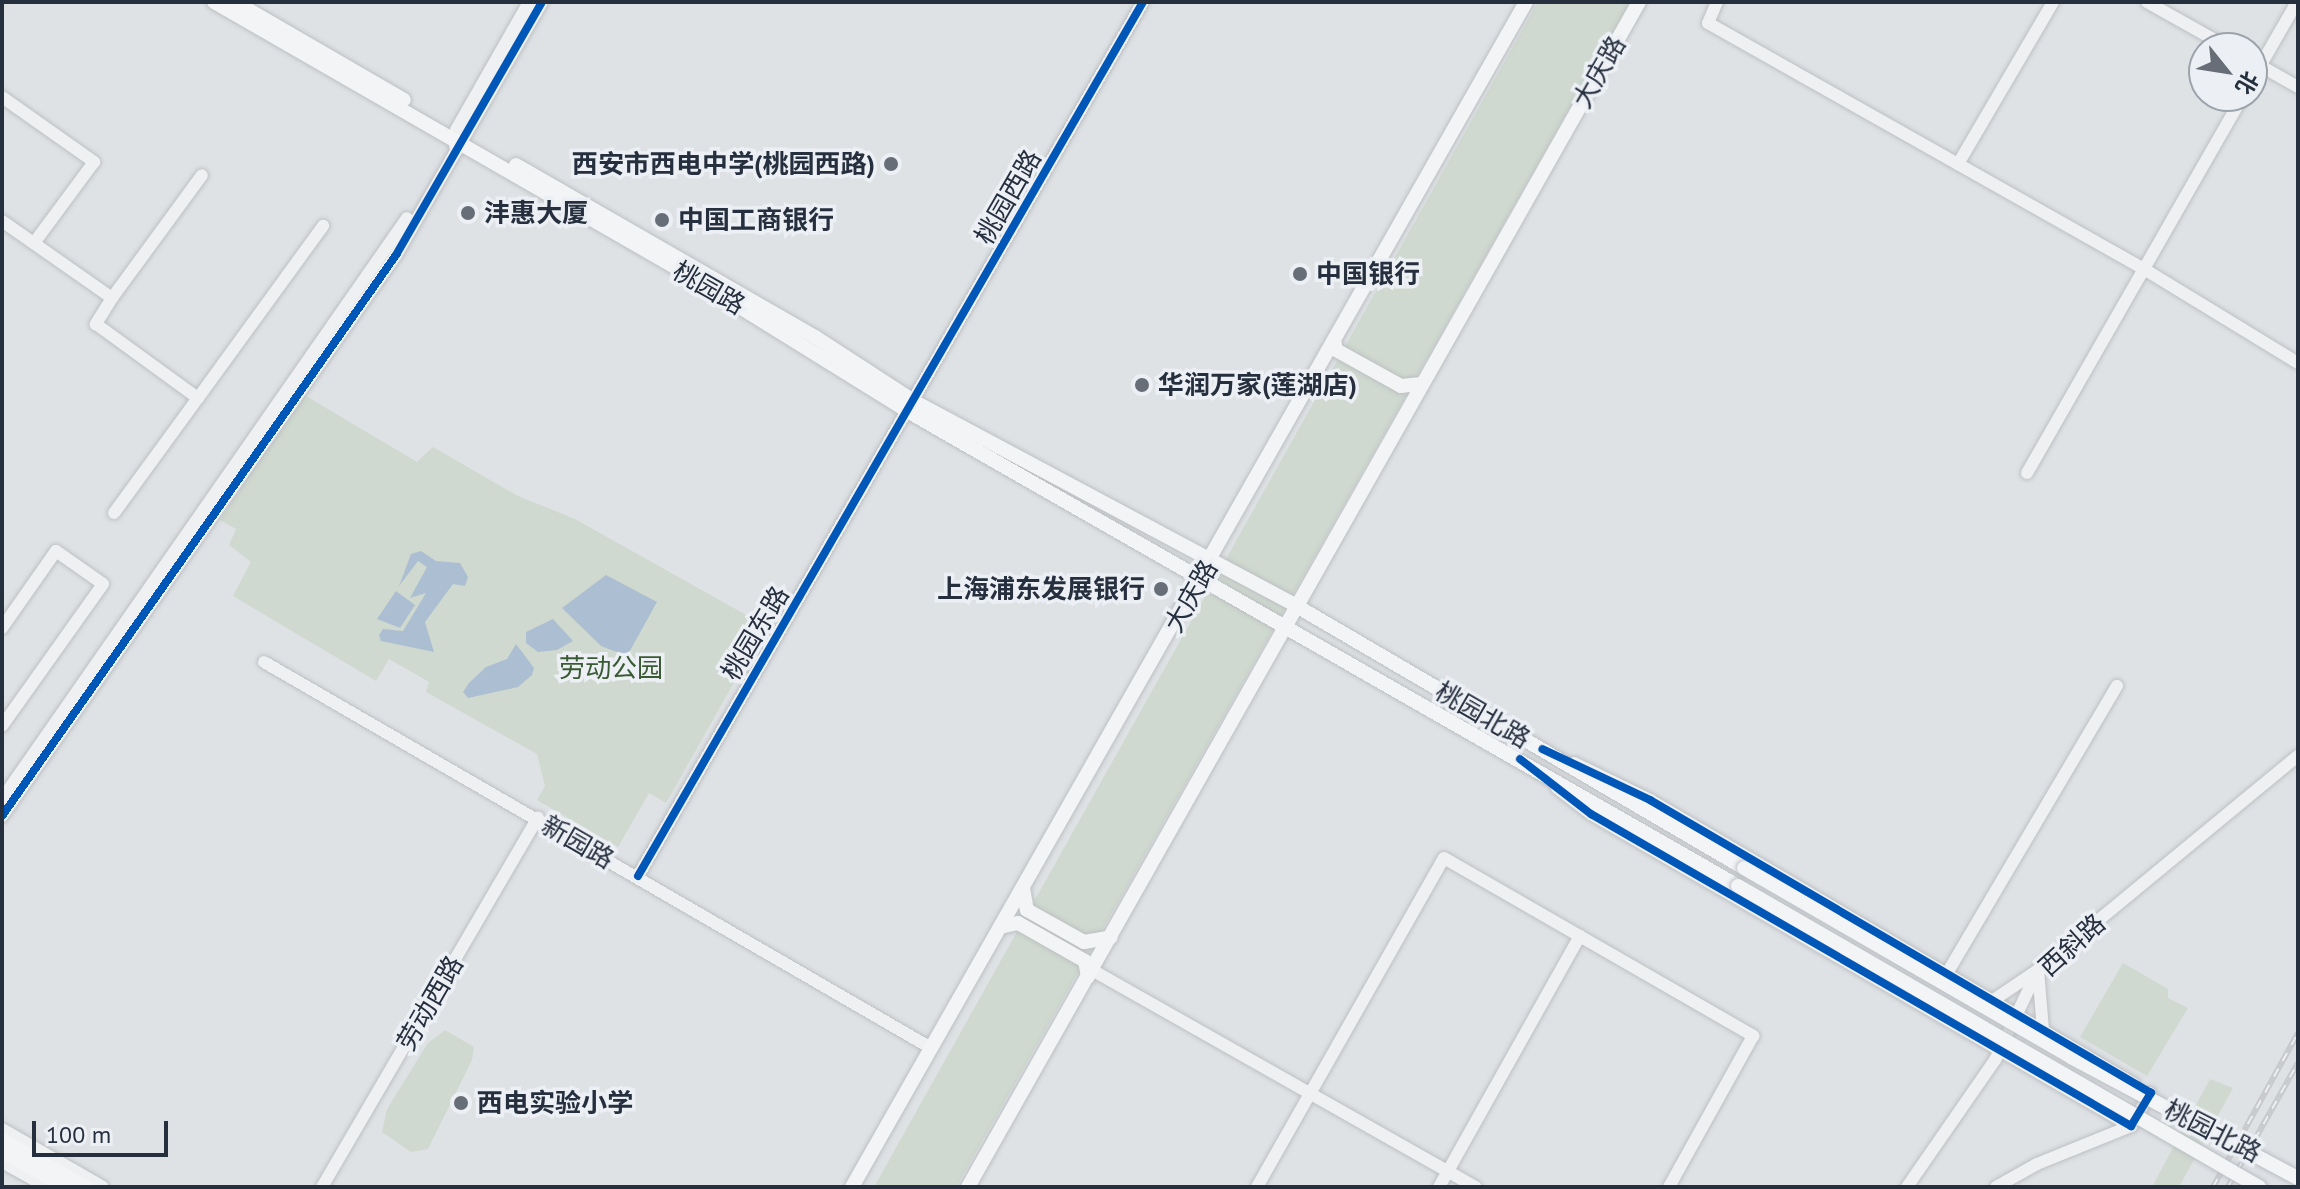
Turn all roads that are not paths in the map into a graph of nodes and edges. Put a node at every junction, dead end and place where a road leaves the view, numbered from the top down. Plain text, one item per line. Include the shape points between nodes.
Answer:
1 (214, 2) edge
2 (235, 2) edge
3 (529, 2) edge
4 (542, 2) edge
5 (1143, 2) edge
6 (1526, 2) edge
7 (1639, 2) edge
8 (1717, 2) edge
9 (2053, 2) edge
10 (2147, 2) edge
11 (2297, 2) edge
12 (2200, 32) edge
13 (2268, 45) edge
14 (2268, 70) edge
15 (2298, 87) edge
16 (2, 97) edge
17 (2234, 112) edge
18 (461, 138) junction
19 (1958, 164) junction
20 (202, 175) dead end
21 (2, 221) edge
22 (323, 226) dead end
23 (34, 243) junction
24 (2144, 269) junction
25 (112, 298) junction
26 (1334, 340) junction
27 (1324, 357) junction
28 (2298, 363) edge
29 (1419, 384) junction
30 (198, 398) junction
31 (1407, 405) junction
32 (912, 407) junction
33 (2027, 473) dead end
34 (114, 513) dead end
35 (1209, 563) junction
36 (1202, 578) junction
37 (1293, 604) junction
38 (1284, 624) junction
39 (2, 628) edge
40 (264, 662) dead end
41 (2117, 686) dead end
42 (2, 726) edge
43 (1542, 749) junction
44 (2298, 756) edge
45 (1520, 759) junction
46 (2, 799) edge
47 (2, 816) edge
48 (538, 818) junction
49 (638, 876) junction
50 (1023, 888) junction
51 (1000, 927) junction
52 (1580, 936) junction
53 (1111, 937) junction
54 (2038, 970) junction
55 (1090, 974) junction
56 (1946, 975) junction
57 (1992, 1001) junction
58 (2018, 1016) junction
59 (2043, 1030) junction
60 (931, 1048) junction
61 (2001, 1050) junction
62 (1310, 1093) junction
63 (2131, 1126) junction
64 (2, 1129) edge
65 (2, 1140) edge
66 (2, 1151) edge
67 (2, 1162) edge
68 (1448, 1171) junction
69 (2298, 1178) edge
70 (47, 1187) edge
71 (65, 1187) edge
72 (86, 1187) edge
73 (103, 1187) edge
74 (322, 1187) edge
75 (852, 1187) edge
76 (968, 1187) edge
77 (1257, 1187) edge
78 (1439, 1187) edge
79 (1476, 1187) edge
80 (1669, 1187) edge
81 (1907, 1187) edge
82 (1996, 1187) edge
83 (2259, 1187) edge

1 - 18 main road, 桃园路
2 - 18 main road, 桃园路
3 - 18 street
4 - 18 street
5 - 32 street, 桃园西路
6 - 26 main road, 大庆路
7 - 29 main road, 大庆路
8 - 19 street via 1708,23
9 - 19 street
10 - 12 street
11 - 13 street
14 - 15 street
16 - 23 street via 94,162
17 - 24 street
18 - 32 main road, 桃园路
18 - 46 street via 381,261
18 - 47 street via 396,255
19 - 24 street
20 - 25 street
21 - 23 street
22 - 30 street
23 - 25 street
24 - 28 street
24 - 33 street
25 - 30 street via 96,324
26 - 27 main road, 大庆路
26 - 29 main road via 1336,350 1401,386
27 - 31 main road via 1334,354 1399,391
27 - 35 main road, 大庆路
29 - 31 main road, 大庆路
30 - 34 street
31 - 37 main road, 大庆路
32 - 35 main road, 桃园路
32 - 36 main road, 桃园路
32 - 49 street, 桃园东路
35 - 36 main road, 大庆路
35 - 37 main road, 桃园北路
36 - 38 main road, 桃园北路
36 - 50 main road, 大庆路
37 - 38 main road, 大庆路
37 - 43 main road, 桃园北路
38 - 45 main road, 桃园北路
38 - 53 main road, 大庆路
39 - 42 street via 56,551 103,584
40 - 48 street, 新园路
41 - 56 street
43 - 56 street via 1611,778
43 - 69 main road, 桃园北路, bridge via 2071,1057
44 - 54 street, 西斜路
45 - 61 street via 1591,814
45 - 83 main road, 桃园北路, bridge
48 - 49 street, 新园路
48 - 74 street, 劳动西路
49 - 60 street, 新园路
50 - 51 main road, 大庆路
50 - 53 main road via 1027,910 1084,942
51 - 55 main road via 1018,923 1085,961
51 - 60 main road, 大庆路
52 - 62 street via 1444,858
52 - 68 street
52 - 80 street via 1753,1036
53 - 55 main road, 大庆路
54 - 57 street
54 - 58 street, 西斜路
54 - 59 street
55 - 62 street
55 - 76 main road, 大庆路
56 - 57 street
57 - 58 street
58 - 59 street
58 - 61 street, 西斜路
59 - 63 street via 2151,1093
60 - 75 main road, 大庆路
61 - 63 street
61 - 81 street, 西斜路
62 - 68 street
62 - 77 street
63 - 82 street via 2037,1164
64 - 73 street
65 - 72 main road
66 - 71 main road
67 - 70 street
68 - 78 street
68 - 79 street

